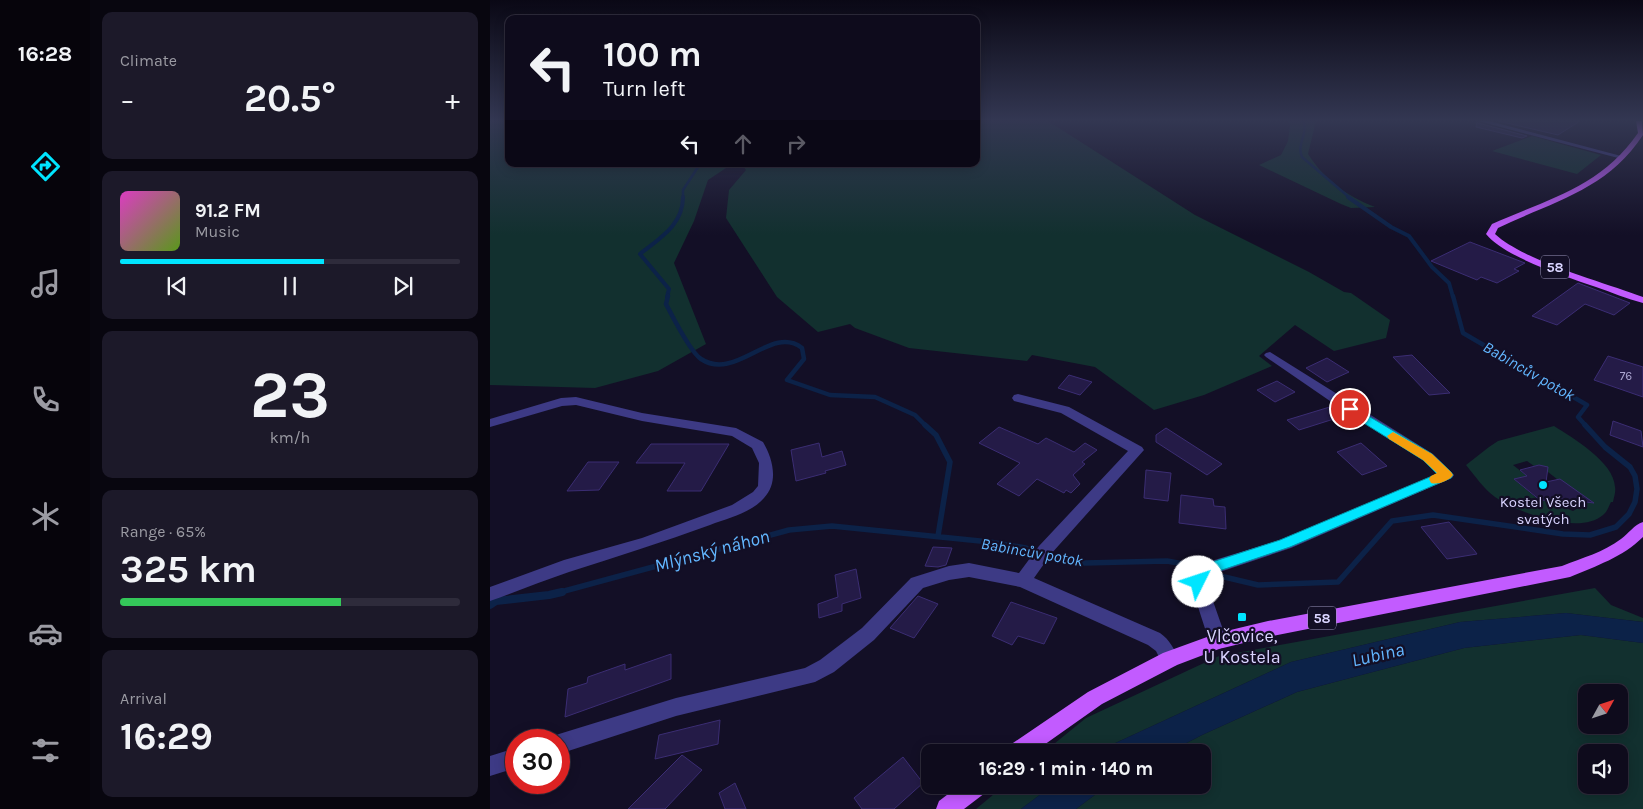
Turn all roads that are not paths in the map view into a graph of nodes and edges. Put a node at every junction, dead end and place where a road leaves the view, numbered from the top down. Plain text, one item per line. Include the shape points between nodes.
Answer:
1 (1620, 159) edge
2 (1643, 300) edge
3 (1270, 355) dead end
4 (1018, 398) dead end
5 (490, 423) edge
6 (1643, 528) edge
7 (1023, 581) junction
8 (490, 594) edge
9 (1218, 641) junction
10 (1170, 659) junction
11 (570, 741) edge
12 (1029, 744) edge
13 (505, 761) edge
14 (490, 766) edge
15 (966, 794) edge
16 (947, 809) edge

1 - 2 main road, 58 via 1584,188 1504,222 1493,228 1490,234 1495,241 1517,252
3 - 9 street via 1428,457 1447,475 1285,544 1209,571 1198,582
4 - 7 street via 1065,410 1137,450 1043,554
5 - 8 street via 561,402 576,401 642,417 736,432 758,445 766,463 765,487 758,496 737,509
6 - 9 main road, 58 via 1626,544 1564,572
7 - 10 street via 1154,639
7 - 11 street via 969,570 928,579 908,590 868,634 845,653 808,676 676,707
9 - 10 main road, 58
10 - 12 main road, 58 via 1095,698
13 - 14 street
15 - 16 main road

